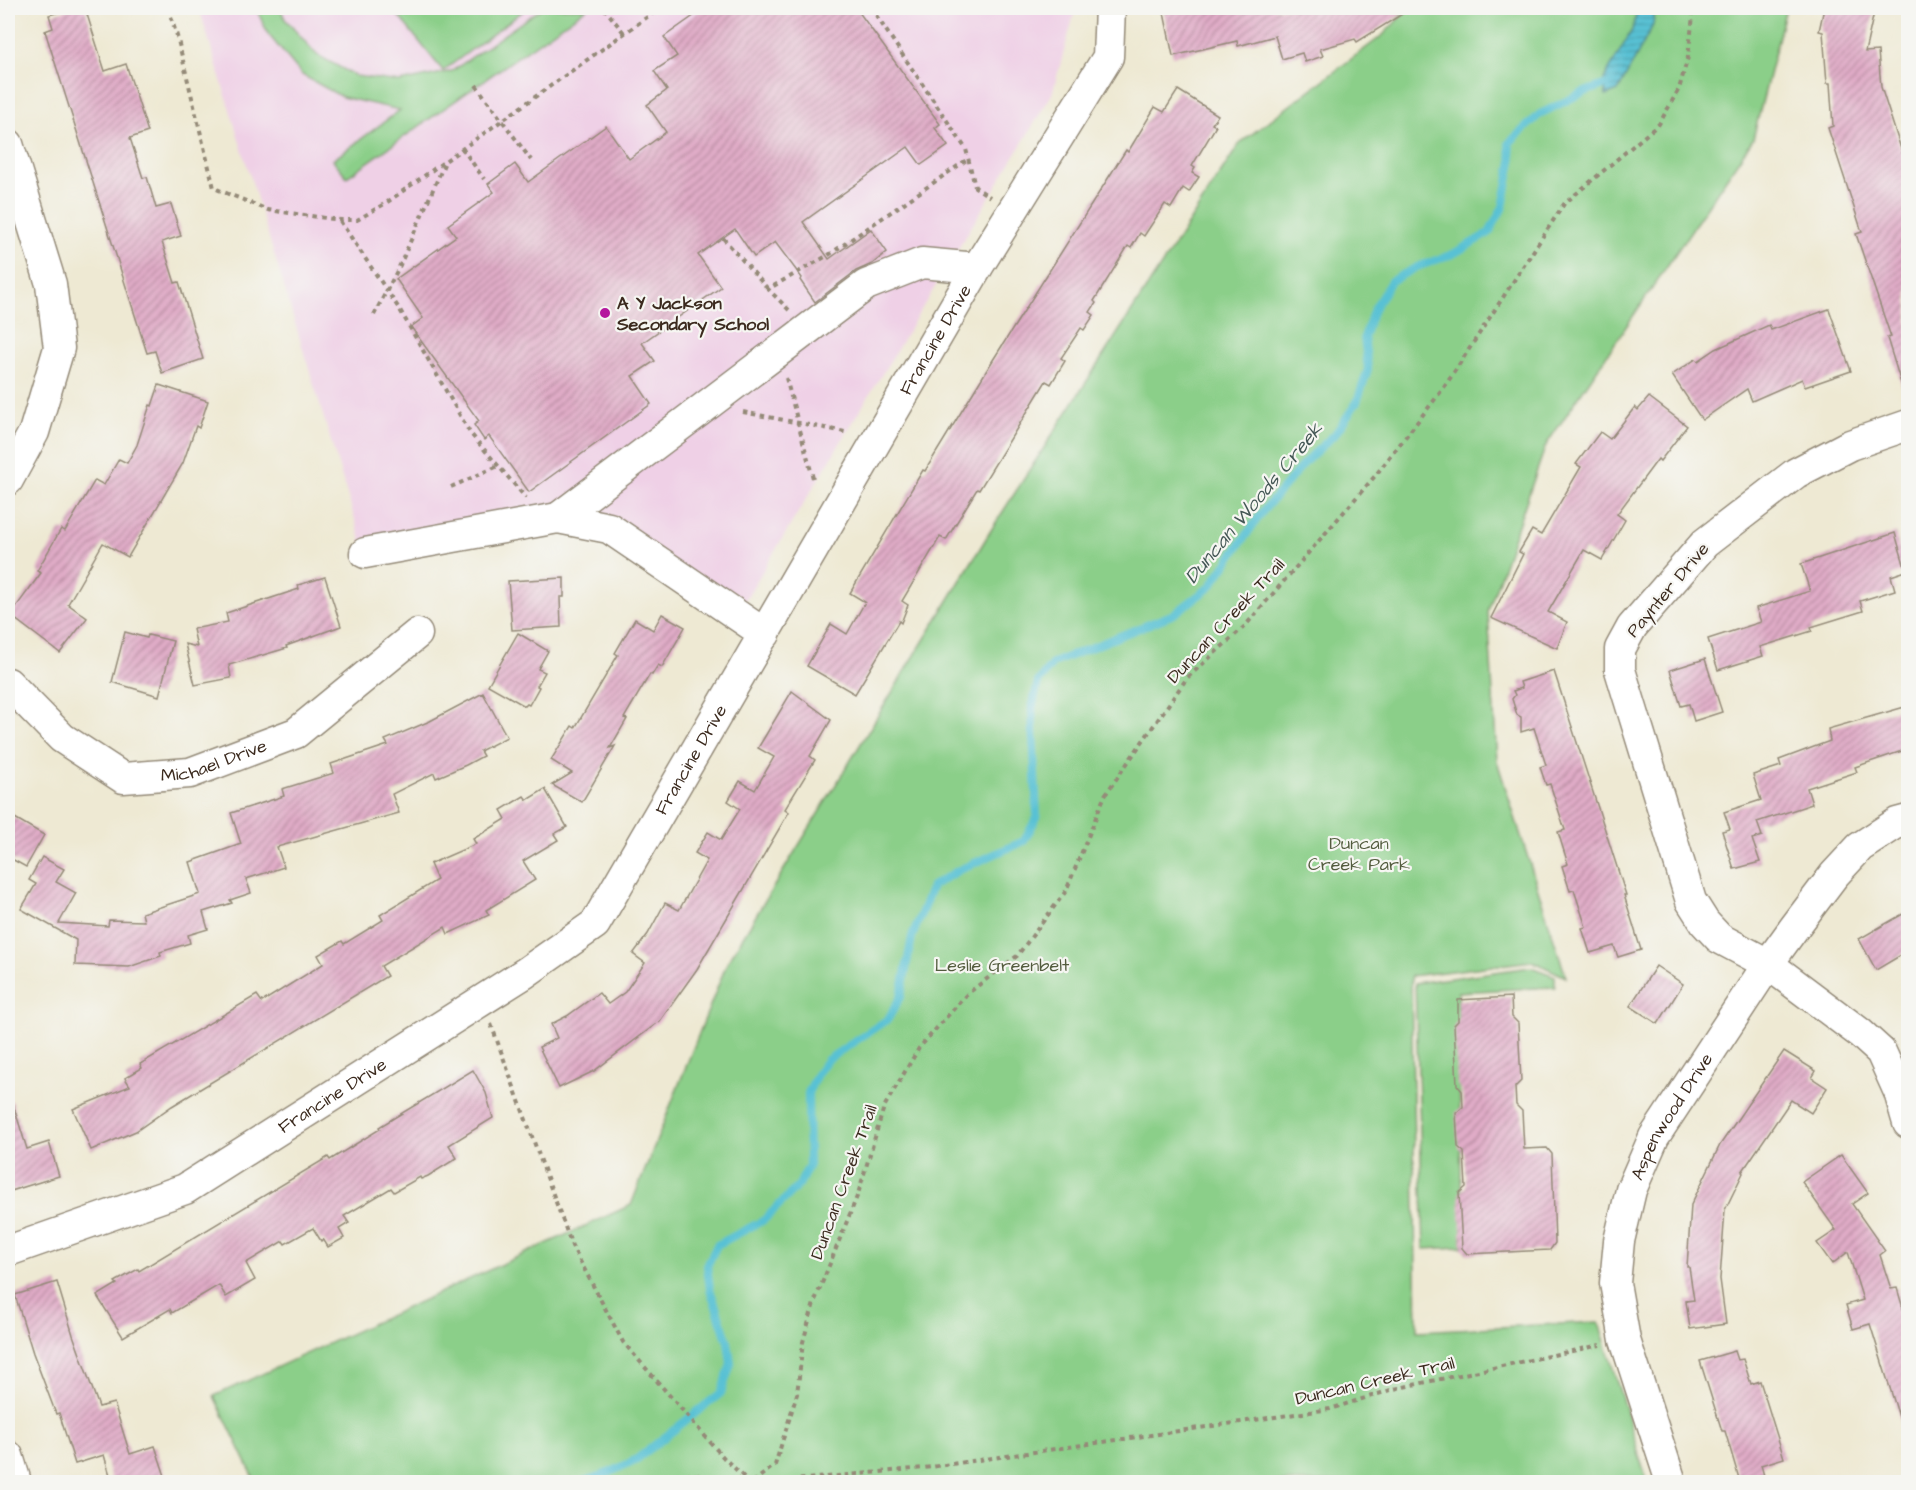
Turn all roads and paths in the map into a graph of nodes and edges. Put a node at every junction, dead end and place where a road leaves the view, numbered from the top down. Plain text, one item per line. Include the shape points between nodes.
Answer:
1 (168, 8) edge
2 (604, 8) edge
3 (660, 8) edge
4 (871, 8) edge
5 (1110, 8) edge
6 (1694, 8) edge
7 (624, 33) junction
8 (476, 86) dead end
9 (501, 121) junction
10 (8, 144) edge
11 (462, 148) junction
12 (968, 159) junction
13 (531, 160) dead end
14 (445, 161) junction
15 (484, 179) dead end
16 (991, 197) dead end
17 (340, 220) junction
18 (723, 238) dead end
19 (977, 268) junction
20 (779, 282) dead end
21 (768, 289) dead end
22 (386, 291) junction
23 (374, 315) dead end
24 (786, 377) dead end
25 (733, 409) dead end
26 (798, 423) junction
27 (1908, 425) edge
28 (845, 432) dead end
29 (498, 466) junction
30 (8, 480) edge
31 (814, 482) dead end
32 (451, 487) dead end
33 (551, 519) junction
34 (364, 553) dead end
35 (417, 634) dead end
36 (765, 634) junction
37 (8, 683) edge
38 (1908, 820) edge
39 (1768, 964) junction
40 (482, 1000) junction
41 (1908, 1123) edge
42 (8, 1251) edge
43 (1624, 1340) junction
44 (8, 1456) edge
45 (16, 1482) edge
46 (669, 1482) edge
47 (739, 1482) edge
48 (749, 1482) edge
49 (753, 1482) edge
50 (772, 1482) edge
51 (1671, 1482) edge

1 - 17 path via 214,188 268,210
2 - 7 path
3 - 7 path
4 - 12 path via 966,149
5 - 19 street, Francine Drive via 1108,57
6 - 49 path, Duncan Creek Trail via 1688,57 1679,89 1659,124 1564,204 1443,389 1375,476 1245,626 1187,678 1105,795 1066,891 1017,956 967,994 919,1048 884,1107 858,1194 814,1303 803,1341 797,1394 775,1465
7 - 9 path
8 - 9 path
9 - 11 path
9 - 13 path
10 - 30 street via 51,284 59,348 34,432
11 - 14 path
11 - 15 path
12 - 16 path via 975,187
12 - 20 path via 827,256
14 - 17 path via 357,220
14 - 22 path
17 - 22 path
18 - 21 path
19 - 33 street via 922,263 866,285
19 - 36 street, Francine Drive
22 - 23 path
22 - 29 path via 470,433
24 - 26 path
25 - 26 path
26 - 28 path
26 - 31 path
27 - 39 street, Paynter Drive via 1850,446 1796,473 1705,543 1632,627 1620,649 1620,670 1691,901 1719,938
29 - 32 path
29 - 33 path
33 - 34 street
33 - 36 street via 609,528
35 - 37 street, Michael Drive via 296,733 190,773 123,778 62,738
36 - 40 street, Francine Drive via 595,924
38 - 39 street, Aspenwood Drive via 1896,823 1860,847 1834,875
39 - 41 street, Paynter Drive via 1881,1052
39 - 43 street, Aspenwood Drive via 1654,1137 1631,1190 1619,1240 1615,1283
40 - 42 street, Francine Drive via 185,1189
40 - 48 path via 572,1246 623,1342
43 - 50 path, Duncan Creek Trail via 1394,1389 1330,1409 924,1468
43 - 51 street, Aspenwood Drive
44 - 45 street
46 - 47 path via 692,1474

